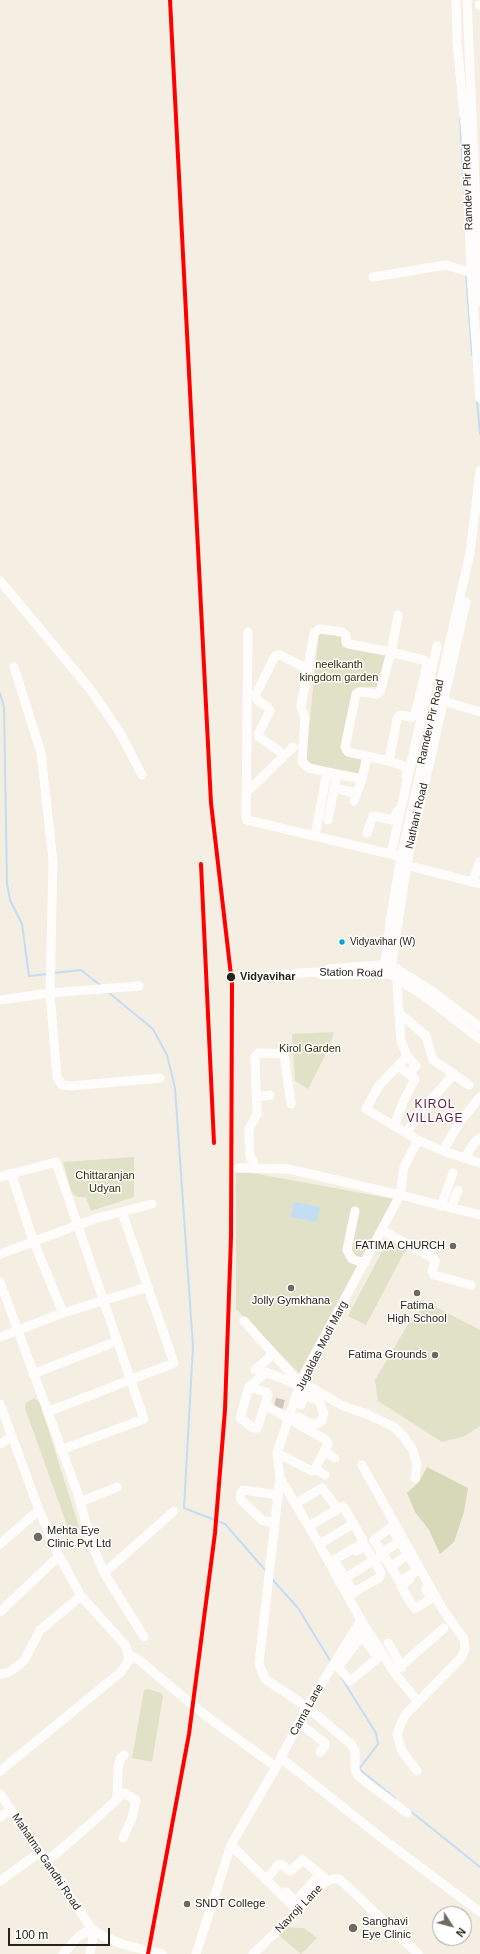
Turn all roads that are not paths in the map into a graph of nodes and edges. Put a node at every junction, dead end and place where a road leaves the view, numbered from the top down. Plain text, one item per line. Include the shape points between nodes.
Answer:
1 (456, 0) edge
2 (467, 0) edge
3 (469, 49) junction
4 (458, 50) junction
5 (470, 150) junction
6 (475, 268) edge
7 (373, 277) dead end
8 (480, 301) edge
9 (480, 398) edge
10 (480, 471) edge
11 (480, 518) edge
12 (470, 569) junction
13 (0, 581) edge
14 (398, 615) dead end
15 (248, 632) dead end
16 (437, 646) dead end
17 (391, 652) junction
18 (14, 667) dead end
19 (308, 670) junction
20 (440, 700) junction
21 (480, 712) edge
22 (292, 747) dead end
23 (279, 751) dead end
24 (367, 756) junction
25 (389, 761) junction
26 (411, 766) junction
27 (424, 769) junction
28 (327, 772) junction
29 (337, 774) junction
30 (142, 775) dead end
31 (347, 776) junction
32 (362, 779) junction
33 (334, 788) junction
34 (344, 790) junction
35 (246, 793) junction
36 (328, 820) dead end
37 (367, 833) dead end
38 (315, 836) junction
39 (391, 854) junction
40 (404, 861) junction
41 (480, 862) edge
42 (476, 883) edge
43 (390, 971) junction
44 (273, 975) dead end
45 (139, 986) dead end
46 (50, 993) junction
47 (0, 1000) edge
48 (399, 1013) junction
49 (480, 1027) edge
50 (480, 1039) edge
51 (408, 1056) junction
52 (398, 1066) junction
53 (409, 1074) junction
54 (454, 1074) junction
55 (160, 1078) dead end
56 (470, 1085) dead end
57 (270, 1095) dead end
58 (257, 1097) junction
59 (480, 1097) edge
60 (291, 1104) dead end
61 (394, 1126) junction
62 (406, 1133) junction
63 (480, 1138) edge
64 (418, 1140) junction
65 (443, 1151) junction
66 (464, 1158) junction
67 (480, 1163) edge
68 (238, 1168) dead end
69 (250, 1168) junction
70 (453, 1173) dead end
71 (11, 1174) junction
72 (0, 1177) edge
73 (458, 1190) dead end
74 (400, 1195) junction
75 (152, 1204) dead end
76 (447, 1205) junction
77 (356, 1211) dead end
78 (122, 1212) junction
79 (480, 1215) edge
80 (78, 1225) junction
81 (382, 1231) junction
82 (33, 1240) junction
83 (0, 1254) edge
84 (365, 1263) junction
85 (0, 1282) edge
86 (471, 1285) dead end
87 (148, 1287) junction
88 (103, 1301) junction
89 (63, 1313) junction
90 (244, 1321) dead end
91 (17, 1330) junction
92 (0, 1336) edge
93 (117, 1341) junction
94 (273, 1354) junction
95 (255, 1370) dead end
96 (33, 1374) junction
97 (130, 1380) junction
98 (249, 1387) junction
99 (300, 1387) junction
100 (269, 1402) junction
101 (0, 1404) edge
102 (291, 1409) junction
103 (47, 1412) junction
104 (11, 1437) junction
105 (0, 1444) edge
106 (61, 1450) junction
107 (325, 1452) junction
108 (277, 1453) junction
109 (335, 1458) dead end
110 (362, 1465) dead end
111 (315, 1469) junction
112 (325, 1475) dead end
113 (280, 1478) junction
114 (415, 1478) dead end
115 (118, 1488) dead end
116 (278, 1495) junction
117 (80, 1502) junction
118 (295, 1504) junction
119 (39, 1510) junction
120 (174, 1511) dead end
121 (275, 1523) junction
122 (307, 1524) junction
123 (354, 1524) junction
124 (401, 1540) junction
125 (320, 1543) junction
126 (0, 1544) edge
127 (383, 1554) junction
128 (409, 1554) junction
129 (59, 1556) junction
130 (374, 1560) junction
131 (332, 1564) junction
132 (391, 1566) junction
133 (104, 1573) junction
134 (342, 1580) junction
135 (350, 1594) junction
136 (81, 1596) junction
137 (0, 1612) edge
138 (361, 1620) junction
139 (444, 1628) dead end
140 (362, 1636) junction
141 (144, 1637) dead end
142 (388, 1642) dead end
143 (398, 1650) junction
144 (129, 1654) junction
145 (385, 1659) junction
146 (398, 1670) junction
147 (0, 1674) edge
148 (418, 1702) junction
149 (307, 1707) junction
150 (299, 1723) junction
151 (320, 1752) dead end
152 (124, 1755) dead end
153 (281, 1758) junction
154 (276, 1767) junction
155 (0, 1771) edge
156 (417, 1771) dead end
157 (0, 1794) edge
158 (117, 1800) junction
159 (10, 1810) junction
160 (407, 1813) dead end
161 (0, 1817) edge
162 (123, 1838) dead end
163 (231, 1845) junction
164 (40, 1852) junction
165 (46, 1862) junction
166 (294, 1868) junction
167 (301, 1874) dead end
168 (320, 1874) junction
169 (267, 1878) junction
170 (0, 1881) edge
171 (328, 1881) junction
172 (298, 1911) junction
173 (480, 1913) edge
174 (92, 1929) junction
175 (161, 1953) edge
176 (63, 1954) edge
177 (90, 1954) edge
178 (196, 1954) edge
179 (253, 1954) edge
180 (418, 1954) edge

1 - 4 street, Ramdev Pir Road
2 - 3 street
3 - 4 street
3 - 5 street
4 - 5 street, Ramdev Pir Road
5 - 6 street
6 - 7 street via 446,265
6 - 8 street
6 - 9 street
10 - 12 street
11 - 12 street
12 - 20 street
13 - 30 street via 90,689 119,731
14 - 17 street
15 - 35 street
16 - 26 street
17 - 19 street via 349,644 342,632 319,629 314,633
17 - 24 street via 380,692 356,694 345,748 348,752
17 - 25 street via 424,660 427,665 415,714 412,717 400,715 397,719
18 - 46 street via 41,753 53,861
19 - 23 street via 280,655 277,656 256,694 257,700 270,709 258,734 259,737
19 - 28 street via 301,707 306,718 302,762 309,768
20 - 21 street
20 - 27 street, Ramdev Pir Road
22 - 35 street
24 - 25 street
24 - 32 street
25 - 37 street via 408,768 396,817 391,820 373,816
26 - 27 street
26 - 39 street
27 - 40 street, Ramdev Pir Road
28 - 29 street
28 - 38 street
29 - 31 street
29 - 33 street
31 - 32 street
31 - 34 street
32 - 34 street via 355,797
33 - 34 street
33 - 36 street
35 - 38 street via 248,821
38 - 39 street
39 - 40 street
40 - 42 street
40 - 43 street, Ramdev Pir Road
41 - 42 street
43 - 44 street, Station Road
43 - 48 street, Ramdev Pir Road
43 - 49 street via 432,991
43 - 50 street, Station Road
45 - 46 street
46 - 47 street
46 - 55 street via 57,1077 62,1085
48 - 51 street, Ramdev Pir Road via 401,1041
48 - 54 street via 426,1036 433,1060
51 - 52 street
51 - 53 street, Ramdev Pir Road via 416,1066
52 - 53 street
52 - 61 street via 378,1087 366,1108
53 - 61 street via 415,1080
54 - 56 street
54 - 62 street via 422,1110
57 - 58 street
58 - 60 street via 256,1055 281,1052 286,1056
58 - 69 street via 257,1114 249,1129 250,1157 253,1160
59 - 65 street via 459,1123
61 - 62 street
62 - 64 street
63 - 66 street
64 - 65 street
64 - 74 street, Jugaldas Modi Marg via 404,1167
65 - 66 street
66 - 67 street
68 - 69 street
69 - 74 street via 289,1169
70 - 76 street
71 - 72 street
71 - 80 street via 56,1162
71 - 82 street
73 - 76 street
74 - 76 street
74 - 81 street, Jugaldas Modi Marg
75 - 78 street
76 - 79 street
77 - 84 street via 347,1250 352,1259
78 - 80 street
78 - 87 street
80 - 82 street
80 - 88 street
81 - 84 street, Jugaldas Modi Marg
81 - 86 street via 433,1258 434,1275
82 - 83 street
82 - 89 street
84 - 99 street, Jugaldas Modi Marg
85 - 91 street
87 - 88 street
87 - 97 street via 174,1363
88 - 89 street
88 - 93 street
89 - 91 street
90 - 94 street
91 - 92 street
91 - 96 street
93 - 96 street
93 - 97 street
94 - 95 street
94 - 99 street via 294,1376
96 - 103 street
97 - 103 street
97 - 106 street via 144,1419
98 - 99 street via 266,1372
98 - 100 street via 268,1393
98 - 100 street via 241,1420 257,1428
99 - 102 street, Jugaldas Modi Marg
99 - 102 street via 321,1404 324,1413 321,1422 314,1425
99 - 114 street via 394,1427 413,1450 417,1465
100 - 102 street
101 - 104 street
102 - 107 street via 326,1440 328,1444
102 - 108 street, Jugaldas Modi Marg
103 - 106 street
104 - 105 street
104 - 119 street
106 - 117 street
107 - 109 street
107 - 111 street
108 - 111 street via 312,1471
108 - 113 street, Jugaldas Modi Marg
110 - 124 street
111 - 112 street
113 - 116 street, Jugaldas Modi Marg
113 - 118 street
115 - 117 street
116 - 121 street, Jugaldas Modi Marg
116 - 121 street via 243,1490 240,1499 262,1520
117 - 133 street via 90,1539
118 - 122 street
118 - 122 street via 322,1488 337,1502
119 - 126 street
119 - 129 street
120 - 133 street
121 - 149 street, Jugaldas Modi Marg via 259,1664 265,1679
122 - 123 street via 343,1506
122 - 125 street
123 - 125 street
123 - 131 street via 363,1542
124 - 127 street
124 - 127 street via 390,1528 374,1540
124 - 128 street
125 - 131 street
127 - 130 street
127 - 132 street
128 - 132 street
128 - 132 street via 416,1570 401,1581
128 - 148 street via 419,1574 464,1639 465,1649 461,1658
129 - 136 street
129 - 137 street
130 - 131 street via 363,1546
130 - 134 street
130 - 135 street via 381,1576
131 - 134 street
133 - 141 street
134 - 135 street
135 - 138 street
136 - 144 street via 126,1646
136 - 147 street via 40,1630 24,1661 8,1673
138 - 140 street
138 - 145 street
138 - 149 street, Cama Lane
139 - 146 street
140 - 140 street via 338,1667 350,1681 378,1659
142 - 143 street
143 - 145 street
143 - 146 street
144 - 154 street via 201,1712
144 - 155 street via 127,1665 121,1672
145 - 146 street
146 - 148 street
148 - 156 street via 400,1723 397,1735 402,1751
149 - 150 street, Cama Lane
149 - 160 street, Jugaldas Modi Marg via 351,1744 355,1751 355,1770 358,1776
150 - 151 street via 325,1743
150 - 153 street, Cama Lane
152 - 158 street via 120,1759 118,1769
153 - 154 street, Cama Lane
153 - 173 street
154 - 163 street, Cama Lane
157 - 159 street, Mahatma Gandhi Road
158 - 162 street via 124,1793 136,1800 132,1818
158 - 165 street
159 - 161 street
159 - 164 street, Mahatma Gandhi Road
163 - 169 street
163 - 178 street, Cama Lane
164 - 165 street, Mahatma Gandhi Road
164 - 170 street
165 - 174 street, Mahatma Gandhi Road
166 - 167 street
166 - 168 street via 302,1860
166 - 169 street via 290,1871 281,1864 278,1865
168 - 169 street via 295,1900
168 - 171 street
169 - 172 street
171 - 172 street, Navroji Lane via 323,1883
171 - 180 street, Navroji Lane via 339,1879
172 - 179 street, Navroji Lane
174 - 175 street, Mahatma Gandhi Road via 114,1941
174 - 176 street via 79,1936
174 - 177 street

